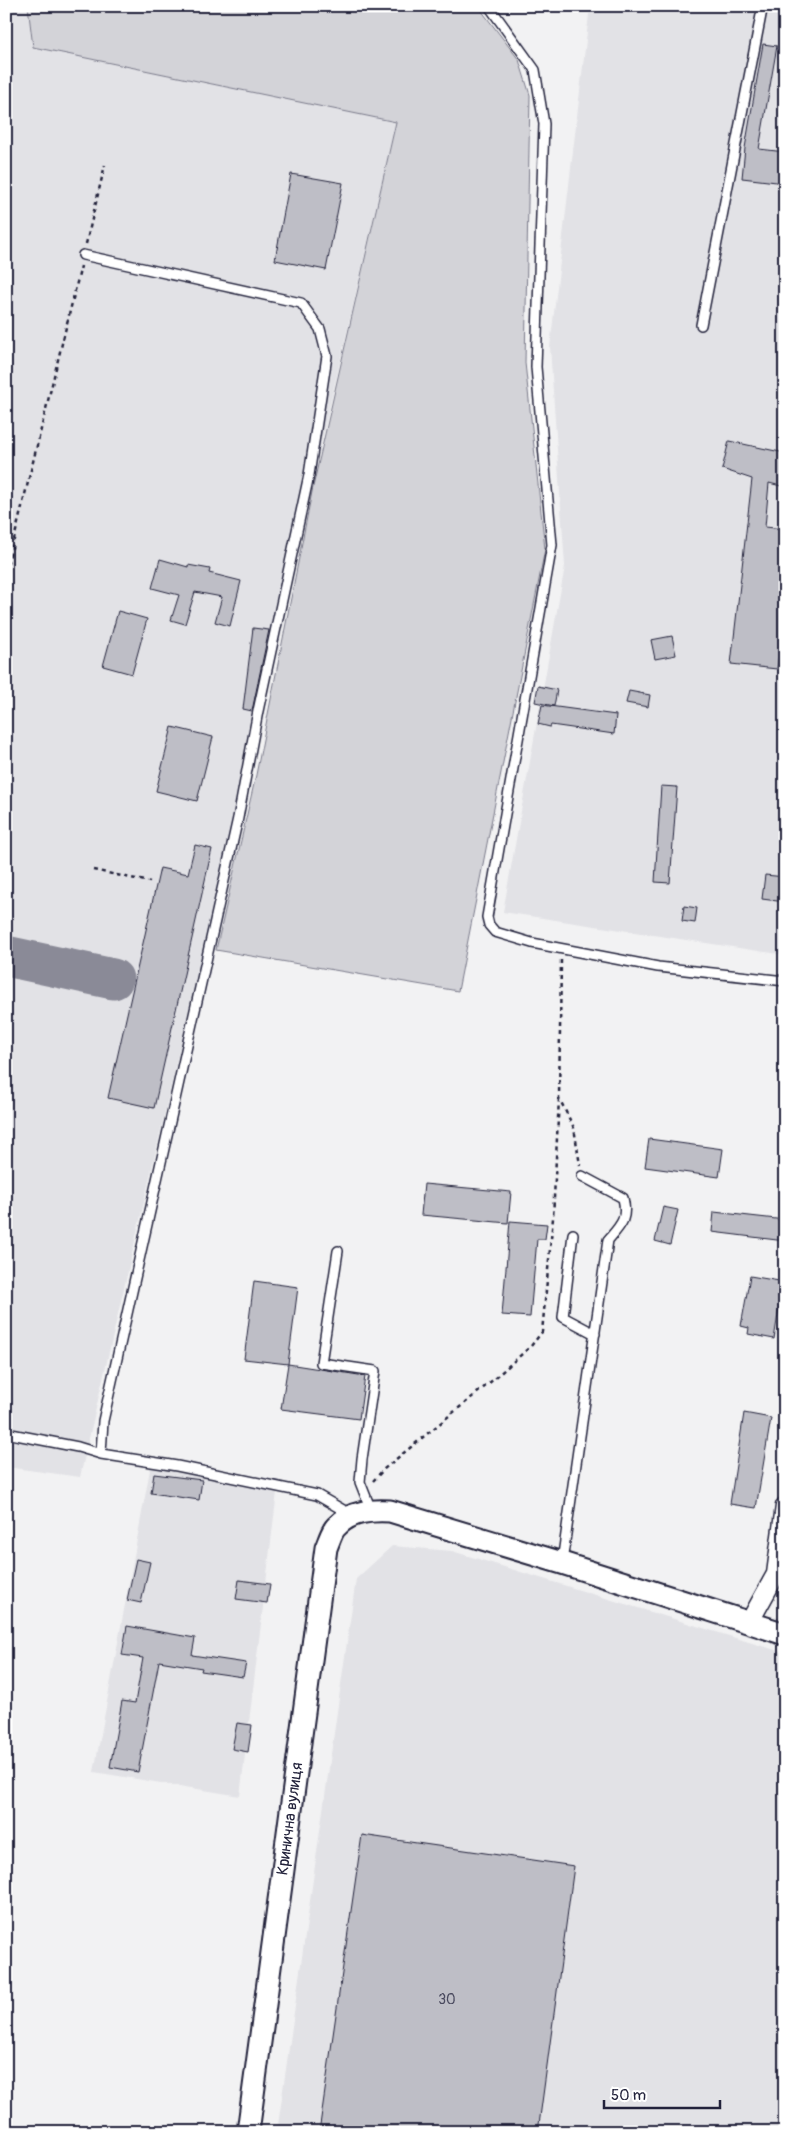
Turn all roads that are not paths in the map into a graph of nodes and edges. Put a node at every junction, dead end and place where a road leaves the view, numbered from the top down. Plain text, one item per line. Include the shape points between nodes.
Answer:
1 (489, 6) edge
2 (764, 6) edge
3 (83, 255) road end
4 (701, 325) dead end
5 (785, 981) edge
6 (582, 1176) road end
7 (572, 1234) dead end
8 (338, 1251) dead end
9 (595, 1334) junction
10 (6, 1433) edge
11 (101, 1454) junction
12 (362, 1506) junction
13 (785, 1506) edge
14 (562, 1563) junction
15 (750, 1621) junction
16 (785, 1634) edge
17 (248, 2132) edge

1 - 5 lane via 535,70 544,124 536,367 552,545 487,917 489,926 495,932 532,943 658,967
2 - 4 lane
3 - 11 lane via 301,303 320,329 327,356 309,475 238,818 103,1421
6 - 9 lane via 624,1198 626,1212 608,1240
7 - 9 lane via 563,1317
8 - 12 lane via 321,1363 375,1371 362,1459
9 - 14 lane
10 - 11 lane
11 - 12 lane via 177,1466
12 - 14 street via 390,1511
12 - 17 street, Кринична вулиця via 336,1526 326,1548
13 - 15 street via 776,1574
14 - 15 street
15 - 16 street

